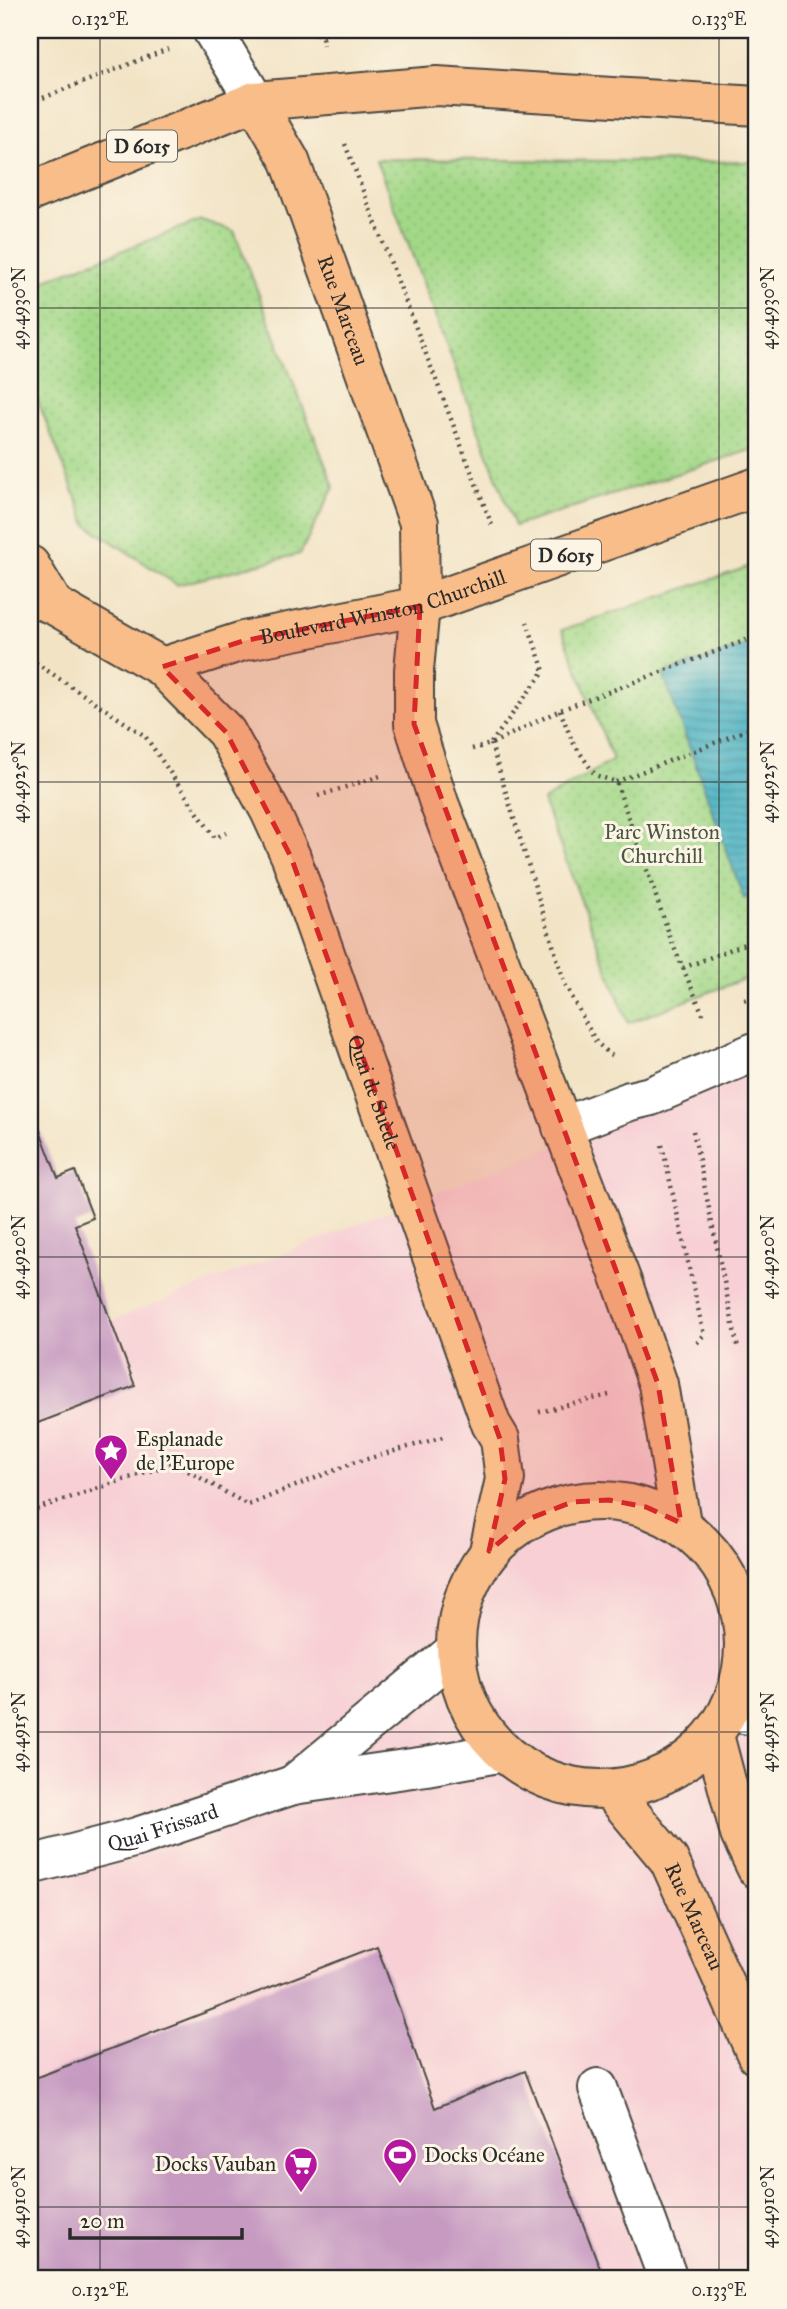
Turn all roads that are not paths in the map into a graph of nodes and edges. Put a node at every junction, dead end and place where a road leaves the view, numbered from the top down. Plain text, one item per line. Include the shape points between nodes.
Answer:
1 (212, 30) edge
2 (255, 101) junction
3 (748, 102) edge
4 (30, 192) edge
5 (757, 487) edge
6 (30, 565) edge
7 (42, 600) edge
8 (420, 606) junction
9 (162, 667) junction
10 (757, 1051) edge
11 (562, 1127) junction
12 (681, 1523) junction
13 (489, 1551) junction
14 (455, 1651) junction
15 (734, 1721) edge
16 (503, 1752) junction
17 (293, 1786) junction
18 (610, 1789) junction
19 (30, 1865) edge
20 (757, 1869) edge
21 (757, 2056) edge
22 (598, 2088) dead end
23 (668, 2279) edge

1 - 2 street, Rue Marceau
2 - 3 main road, D 6015 via 437,86
2 - 4 main road, D 6015
2 - 8 main road, Rue Marceau via 290,161 419,523
5 - 8 main road, Boulevard Winston Churchill / D 6015
6 - 7 main road
7 - 9 main road
8 - 9 main road, Boulevard Winston Churchill / D 6015 via 243,641
8 - 11 main road via 414,724 439,803
9 - 13 main road, Quai de Suède via 226,732 291,857 500,1439 505,1479
10 - 11 street
11 - 12 main road via 658,1384
12 - 13 main road via 646,1507 609,1500 572,1502 526,1520
12 - 15 main road via 712,1552 734,1588 745,1630
13 - 14 main road via 466,1588
14 - 16 main road via 461,1689 478,1724
14 - 17 street, Quai Frissard
15 - 18 main road via 685,1763 649,1782
15 - 20 main road via 740,1834
16 - 17 street, Quai Frissard
16 - 18 main road via 534,1774 571,1787
17 - 19 street, Quai Frissard via 137,1837
18 - 21 main road, Rue Marceau via 669,1860
22 - 23 street

